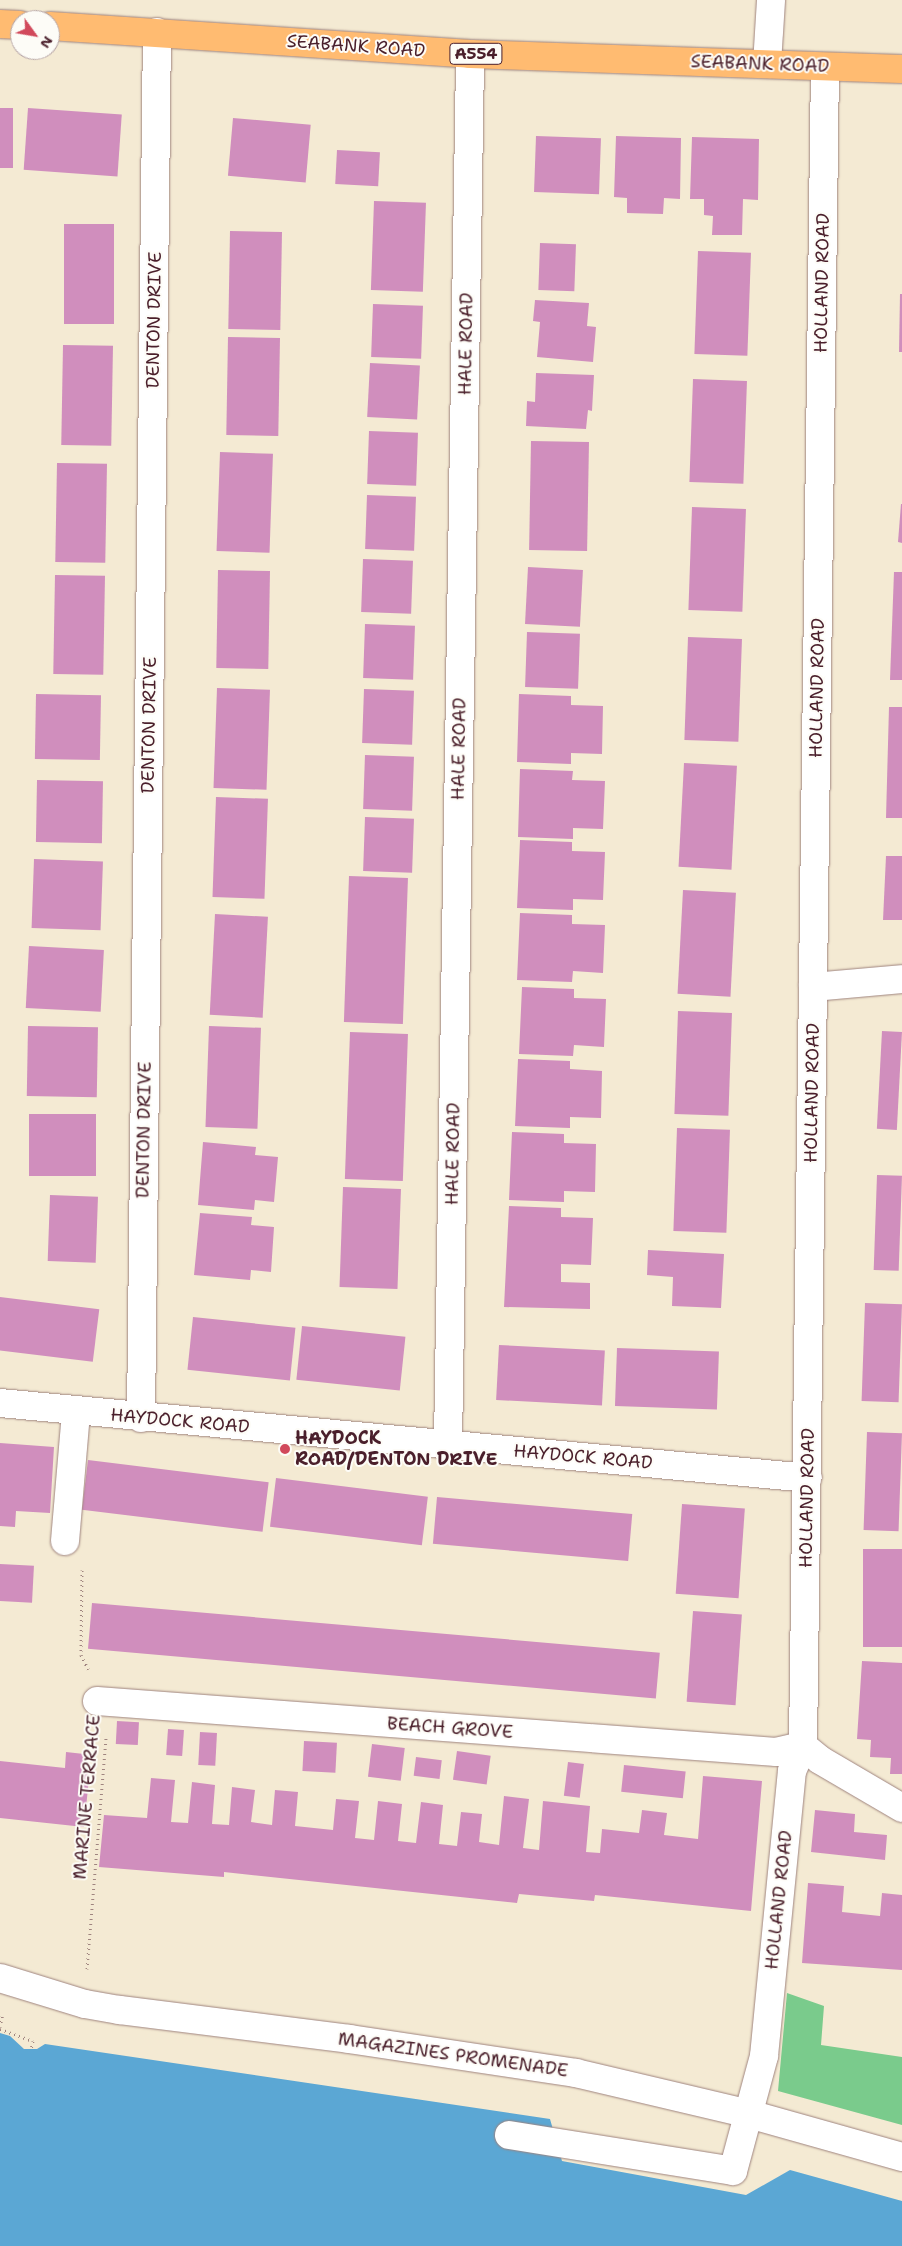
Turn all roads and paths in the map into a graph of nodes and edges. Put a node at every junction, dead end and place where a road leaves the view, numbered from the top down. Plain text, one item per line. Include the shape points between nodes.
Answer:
1 (771, 0) edge
2 (60, 27) edge
3 (157, 32) junction
4 (470, 54) junction
5 (767, 64) junction
6 (825, 67) junction
7 (902, 69) edge
8 (902, 979) edge
9 (813, 987) junction
10 (0, 1403) edge
11 (76, 1412) junction
12 (141, 1418) junction
13 (448, 1445) junction
14 (808, 1478) junction
15 (65, 1540) joint
16 (103, 1702) junction
17 (803, 1746) junction
18 (902, 1808) edge
19 (0, 1978) edge
20 (84, 2004) junction
21 (0, 2029) edge
22 (31, 2049) dead end
23 (749, 2114) junction
24 (509, 2135) dead end
25 (902, 2157) edge

1 - 5 street
2 - 3 main road, SEABANK ROAD / A554
3 - 4 main road, SEABANK ROAD / A554
3 - 12 street, DENTON DRIVE
4 - 5 main road, SEABANK ROAD / A554
4 - 13 street, HALE ROAD
5 - 6 main road, SEABANK ROAD / A554
6 - 7 main road, SEABANK ROAD / A554
6 - 9 street, HOLLAND ROAD
8 - 9 street
9 - 14 street, HOLLAND ROAD
10 - 11 street, HAYDOCK ROAD
11 - 12 street, HAYDOCK ROAD
11 - 15 street
12 - 13 street, HAYDOCK ROAD
13 - 14 street, HAYDOCK ROAD
14 - 17 street, HOLLAND ROAD
15 - 16 path via 82,1552 81,1655
16 - 17 street, BEACH GROVE via 776,1752
16 - 20 path, MARINE TERRACE
17 - 18 street via 820,1760
17 - 23 street, HOLLAND ROAD via 792,1771 761,2072
19 - 20 street, MAGAZINES PROMENADE
20 - 23 street, MAGAZINES PROMENADE via 490,2058 576,2073
21 - 22 path via 33,2041
23 - 24 street, HOLLAND ROAD via 733,2171
23 - 25 street, MAGAZINES PROMENADE

